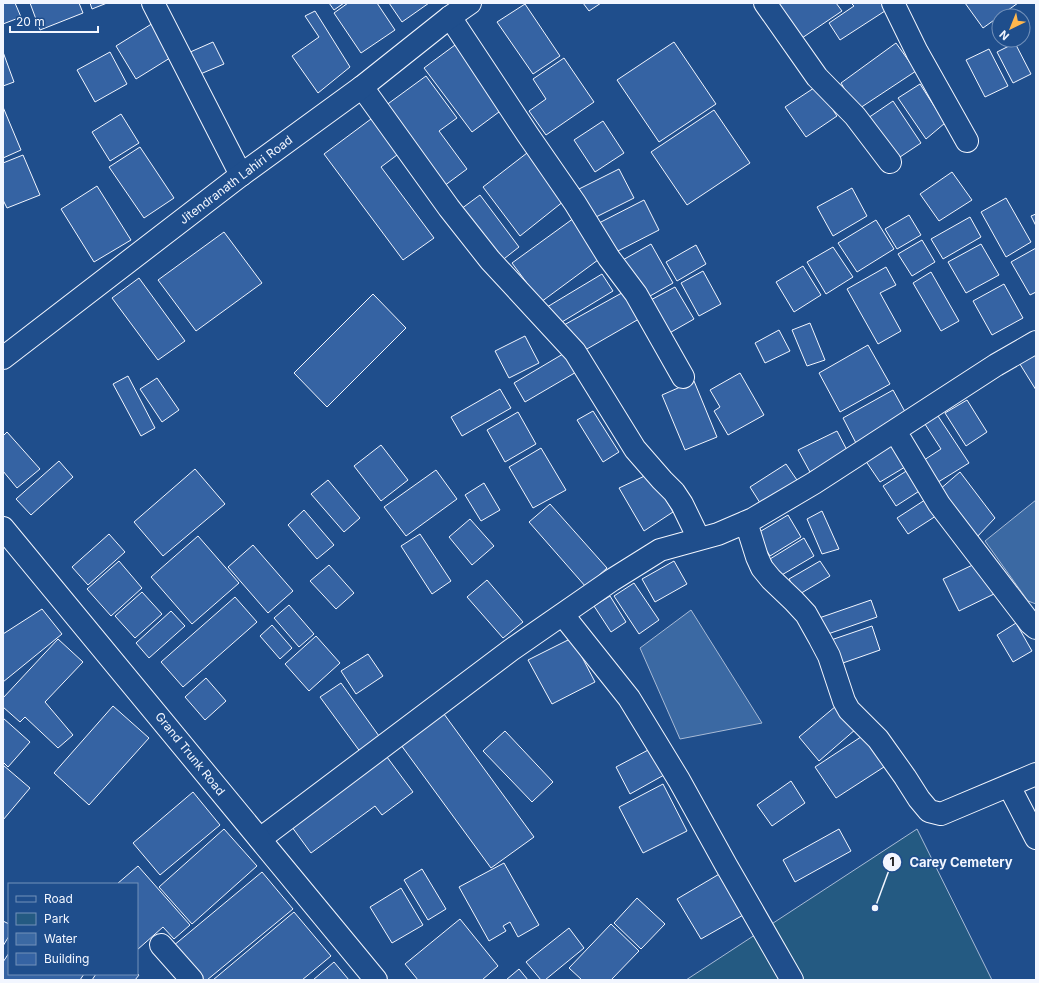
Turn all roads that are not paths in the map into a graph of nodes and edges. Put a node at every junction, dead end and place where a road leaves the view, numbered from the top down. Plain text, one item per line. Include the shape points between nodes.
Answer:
1 (153, 3) edge
2 (470, 3) edge
3 (765, 3) edge
4 (893, 3) edge
5 (450, 17) junction
6 (362, 87) junction
7 (967, 141) dead end
8 (890, 162) dead end
9 (241, 175) junction
10 (1036, 342) edge
11 (3, 358) edge
12 (683, 377) dead end
13 (895, 431) junction
14 (746, 522) junction
15 (3, 528) edge
16 (699, 539) junction
17 (563, 615) junction
18 (1036, 628) edge
19 (1036, 774) edge
20 (1008, 786) junction
21 (1036, 838) edge
22 (260, 839) junction
23 (161, 945) dead end
24 (192, 980) edge
25 (376, 980) edge
26 (792, 980) edge

1 - 9 street
2 - 5 street, Jitendranath Lahiri Road
3 - 8 street via 817,77 855,116
4 - 7 street via 917,52
5 - 6 street, Jitendranath Lahiri Road
5 - 12 street via 609,258 636,294
6 - 9 street, Jitendranath Lahiri Road
6 - 16 street via 449,208 490,260 575,352 631,443 682,504
9 - 11 street, Jitendranath Lahiri Road
10 - 13 street
13 - 14 street via 814,483
13 - 18 street via 939,504
14 - 16 street
14 - 20 street via 762,568 806,614 820,639 849,710 878,739 930,811 941,814
15 - 22 street, Grand Trunk Road
16 - 17 street via 660,550
17 - 22 street via 512,650
17 - 26 street via 628,698 679,780
19 - 20 street
20 - 21 street
22 - 25 street, Grand Trunk Road
23 - 24 street

